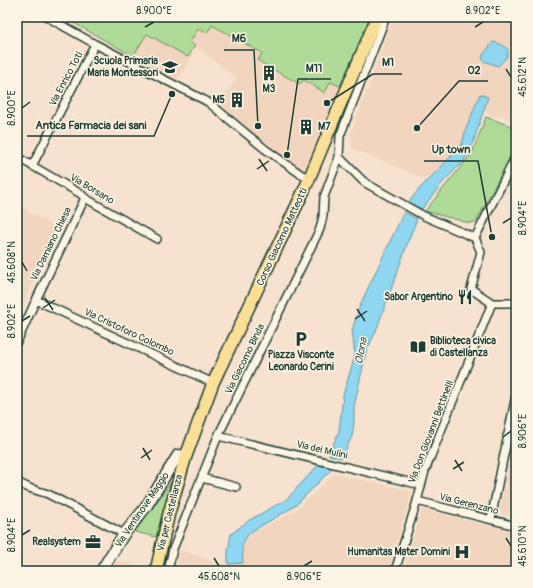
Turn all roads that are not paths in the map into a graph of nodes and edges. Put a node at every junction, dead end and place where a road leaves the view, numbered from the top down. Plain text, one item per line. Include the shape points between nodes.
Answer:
1 (47, 17) edge
2 (377, 17) edge
3 (386, 17) edge
4 (95, 44) junction
5 (516, 156) edge
6 (17, 157) edge
7 (339, 157) junction
8 (32, 166) junction
9 (309, 178) junction
10 (84, 198) junction
11 (475, 238) junction
12 (157, 239) dead end
13 (36, 300) junction
14 (492, 303) junction
15 (516, 303) edge
16 (17, 342) edge
17 (213, 383) junction
18 (516, 395) edge
19 (218, 436) junction
20 (508, 436) junction
21 (516, 437) edge
22 (186, 456) junction
23 (202, 478) junction
24 (17, 482) edge
25 (421, 485) junction
26 (236, 487) dead end
27 (417, 501) junction
28 (491, 519) junction
29 (516, 526) edge
30 (124, 534) junction
31 (101, 571) edge
32 (156, 571) edge
33 (168, 571) edge
34 (395, 571) edge

1 - 4 street
2 - 9 main road, Corso Giacomo Matteotti
3 - 7 street, Via Giacomo Binda via 340,136
4 - 8 street, Via Enrico Toti
4 - 9 street via 208,102 265,149
5 - 11 street
6 - 8 street, Via Borsano
7 - 11 street via 363,181 424,216
7 - 19 street, Via Giacomo Binda via 324,197 320,229
8 - 10 street, Via Borsano
9 - 17 main road, Corso Giacomo Matteotti
10 - 12 street, Via Borsano
10 - 13 street, Via Damiano Chiesa
11 - 14 street via 481,252 471,289
13 - 16 street, Via Damiano Chiesa
13 - 17 street, Via Cristoforo Colombo
14 - 15 street
14 - 25 street, Via Don Giovanni Bettinelli
17 - 22 main road, Corso Giacomo Matteotti
18 - 20 street
19 - 23 street, Via Giacomo Binda
19 - 25 street, Via dei Mulini
20 - 21 street
20 - 28 street
22 - 30 street, Via Ventinove Maggio via 178,455 146,507
22 - 32 main road, Via per Castellanza via 169,513
23 - 26 street
23 - 33 street, Via Giacomo Binda via 173,548
24 - 30 street via 48,494
25 - 27 street, Via Don Giovanni Bettinelli
27 - 28 street, Via Gerenzano
27 - 34 street, Via Don Giovanni Bettinelli
28 - 29 street, Via Gerenzano
30 - 31 street, Via Ventinove Maggio

